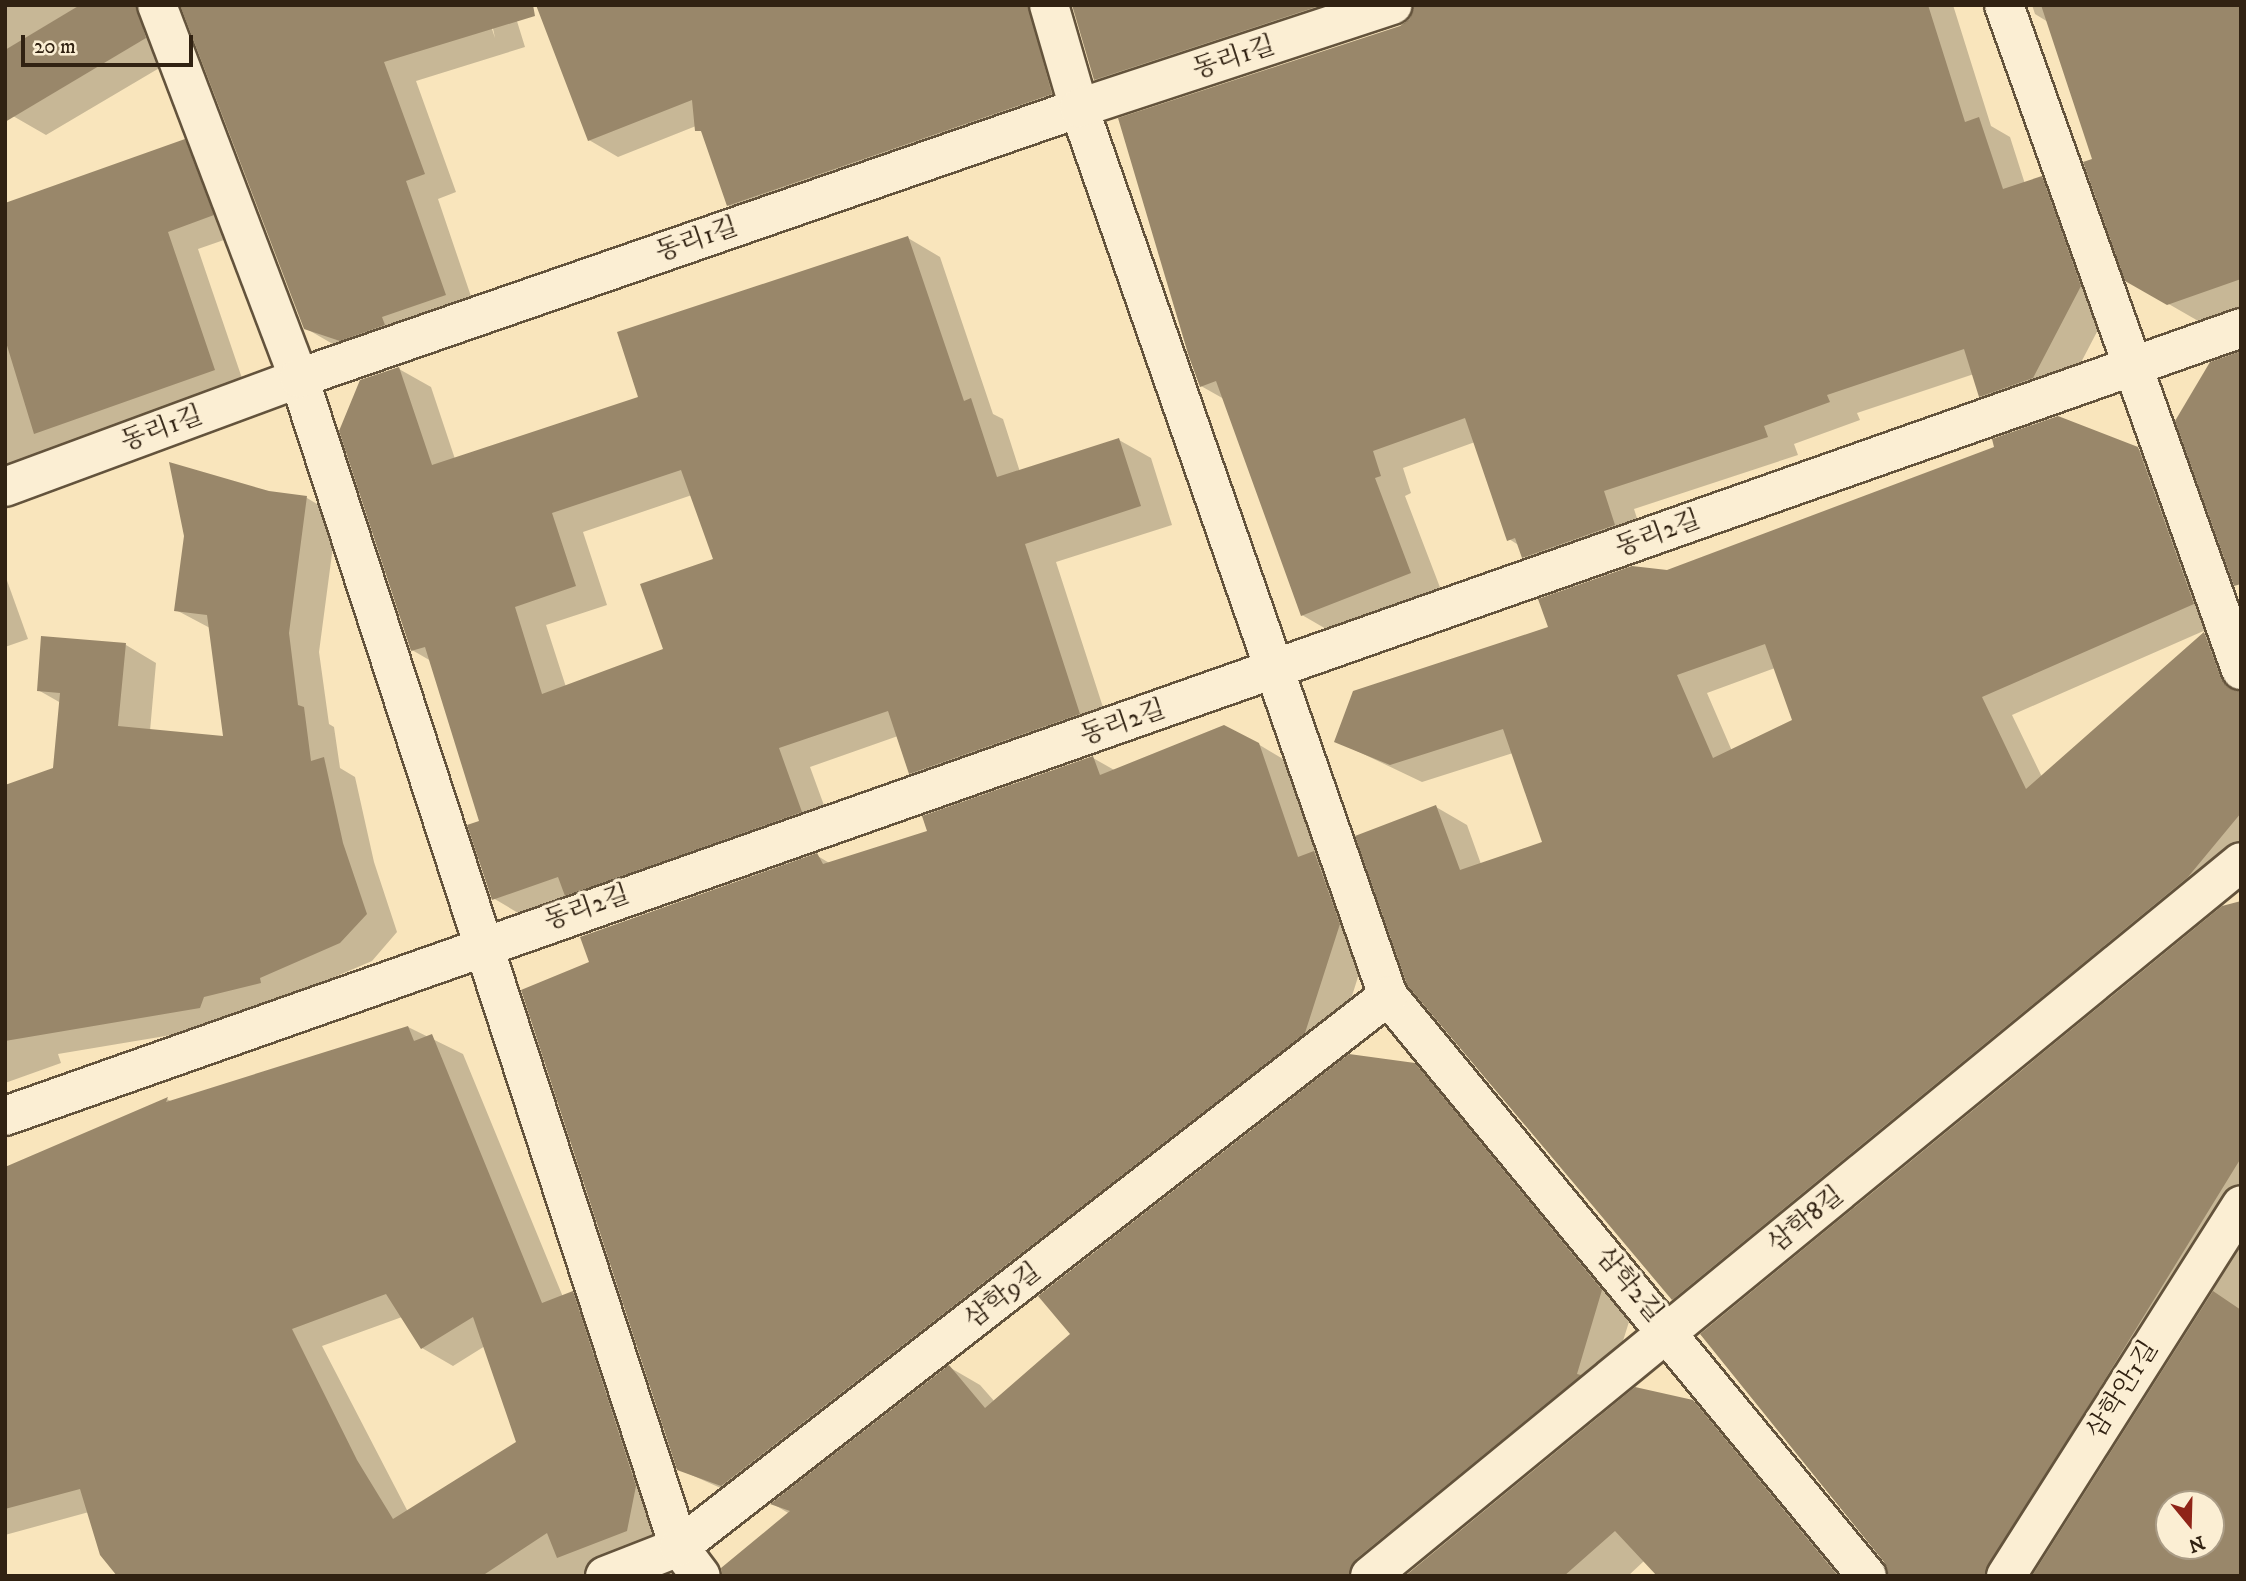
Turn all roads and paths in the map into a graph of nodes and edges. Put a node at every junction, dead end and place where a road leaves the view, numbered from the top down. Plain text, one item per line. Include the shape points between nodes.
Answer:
1 (157, 5) edge
2 (1049, 5) edge
3 (1393, 5) edge
4 (2004, 5) edge
5 (1079, 108) junction
6 (2241, 328) edge
7 (2132, 365) junction
8 (299, 378) junction
9 (5, 487) edge
10 (2241, 670) edge
11 (1276, 671) junction
12 (2241, 862) edge
13 (480, 945) junction
14 (1388, 996) junction
15 (5, 1116) edge
16 (2241, 1205) edge
17 (1668, 1333) junction
18 (690, 1561) edge
19 (606, 1576) edge
20 (1370, 1576) edge
21 (1867, 1576) edge
22 (2006, 1576) edge

1 - 8 street
2 - 5 street
3 - 5 street, 동리1길
4 - 7 street
5 - 8 street, 동리1길
5 - 11 street
6 - 7 street, 동리2길
7 - 10 street
7 - 11 street, 동리2길
8 - 9 street, 동리1길
8 - 13 street
11 - 13 street, 동리2길
11 - 14 street
12 - 17 street, 삼학8길
13 - 15 street, 동리2길
13 - 18 street
14 - 17 street, 삼학2길
14 - 18 street, 삼학9길
16 - 22 street, 삼학안1길
17 - 20 street, 삼학8길
17 - 21 street, 삼학2길
18 - 19 street, 삼학9길

